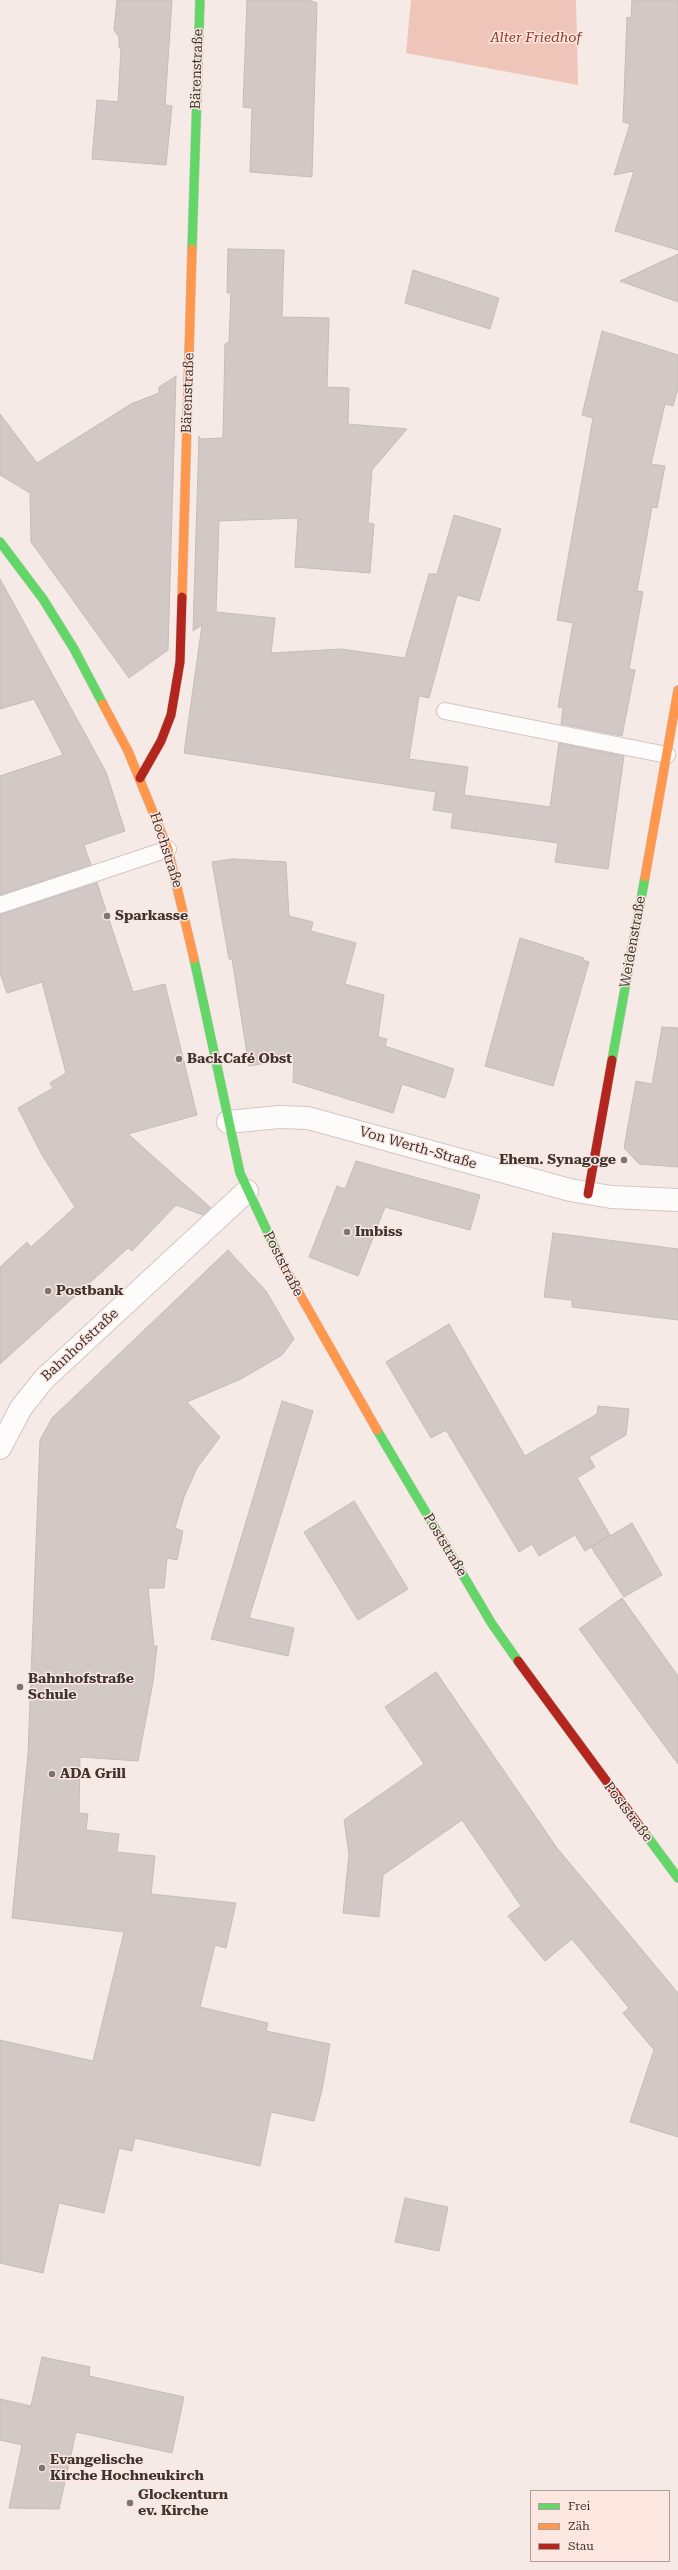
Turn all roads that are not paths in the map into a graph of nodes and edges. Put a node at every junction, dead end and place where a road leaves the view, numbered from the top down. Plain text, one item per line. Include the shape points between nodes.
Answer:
1 (200, 0) edge
2 (0, 542) edge
3 (678, 690) edge
4 (445, 711) dead end
5 (667, 755) junction
6 (140, 778) junction
7 (168, 849) junction
8 (0, 905) edge
9 (228, 1122) junction
10 (247, 1191) junction
11 (588, 1194) junction
12 (678, 1200) edge
13 (0, 1448) edge
14 (678, 1878) edge

1 - 6 street, Bärenstraße via 180,662 170,714 161,741
2 - 6 street, Hochstraße via 43,600 74,648
3 - 5 street, Weidenstraße
4 - 5 lane
5 - 11 street, Weidenstraße
6 - 7 street, Hochstraße
7 - 8 lane
7 - 9 street, Hochstraße via 182,903
9 - 10 street, Hochstraße
9 - 11 street, Von Werth-Straße via 278,1117 308,1118
10 - 13 street, Bahnhofstraße via 44,1379 21,1408
10 - 14 street, Poststraße via 307,1310 492,1624 551,1708
11 - 12 street, Von Werth-Straße

